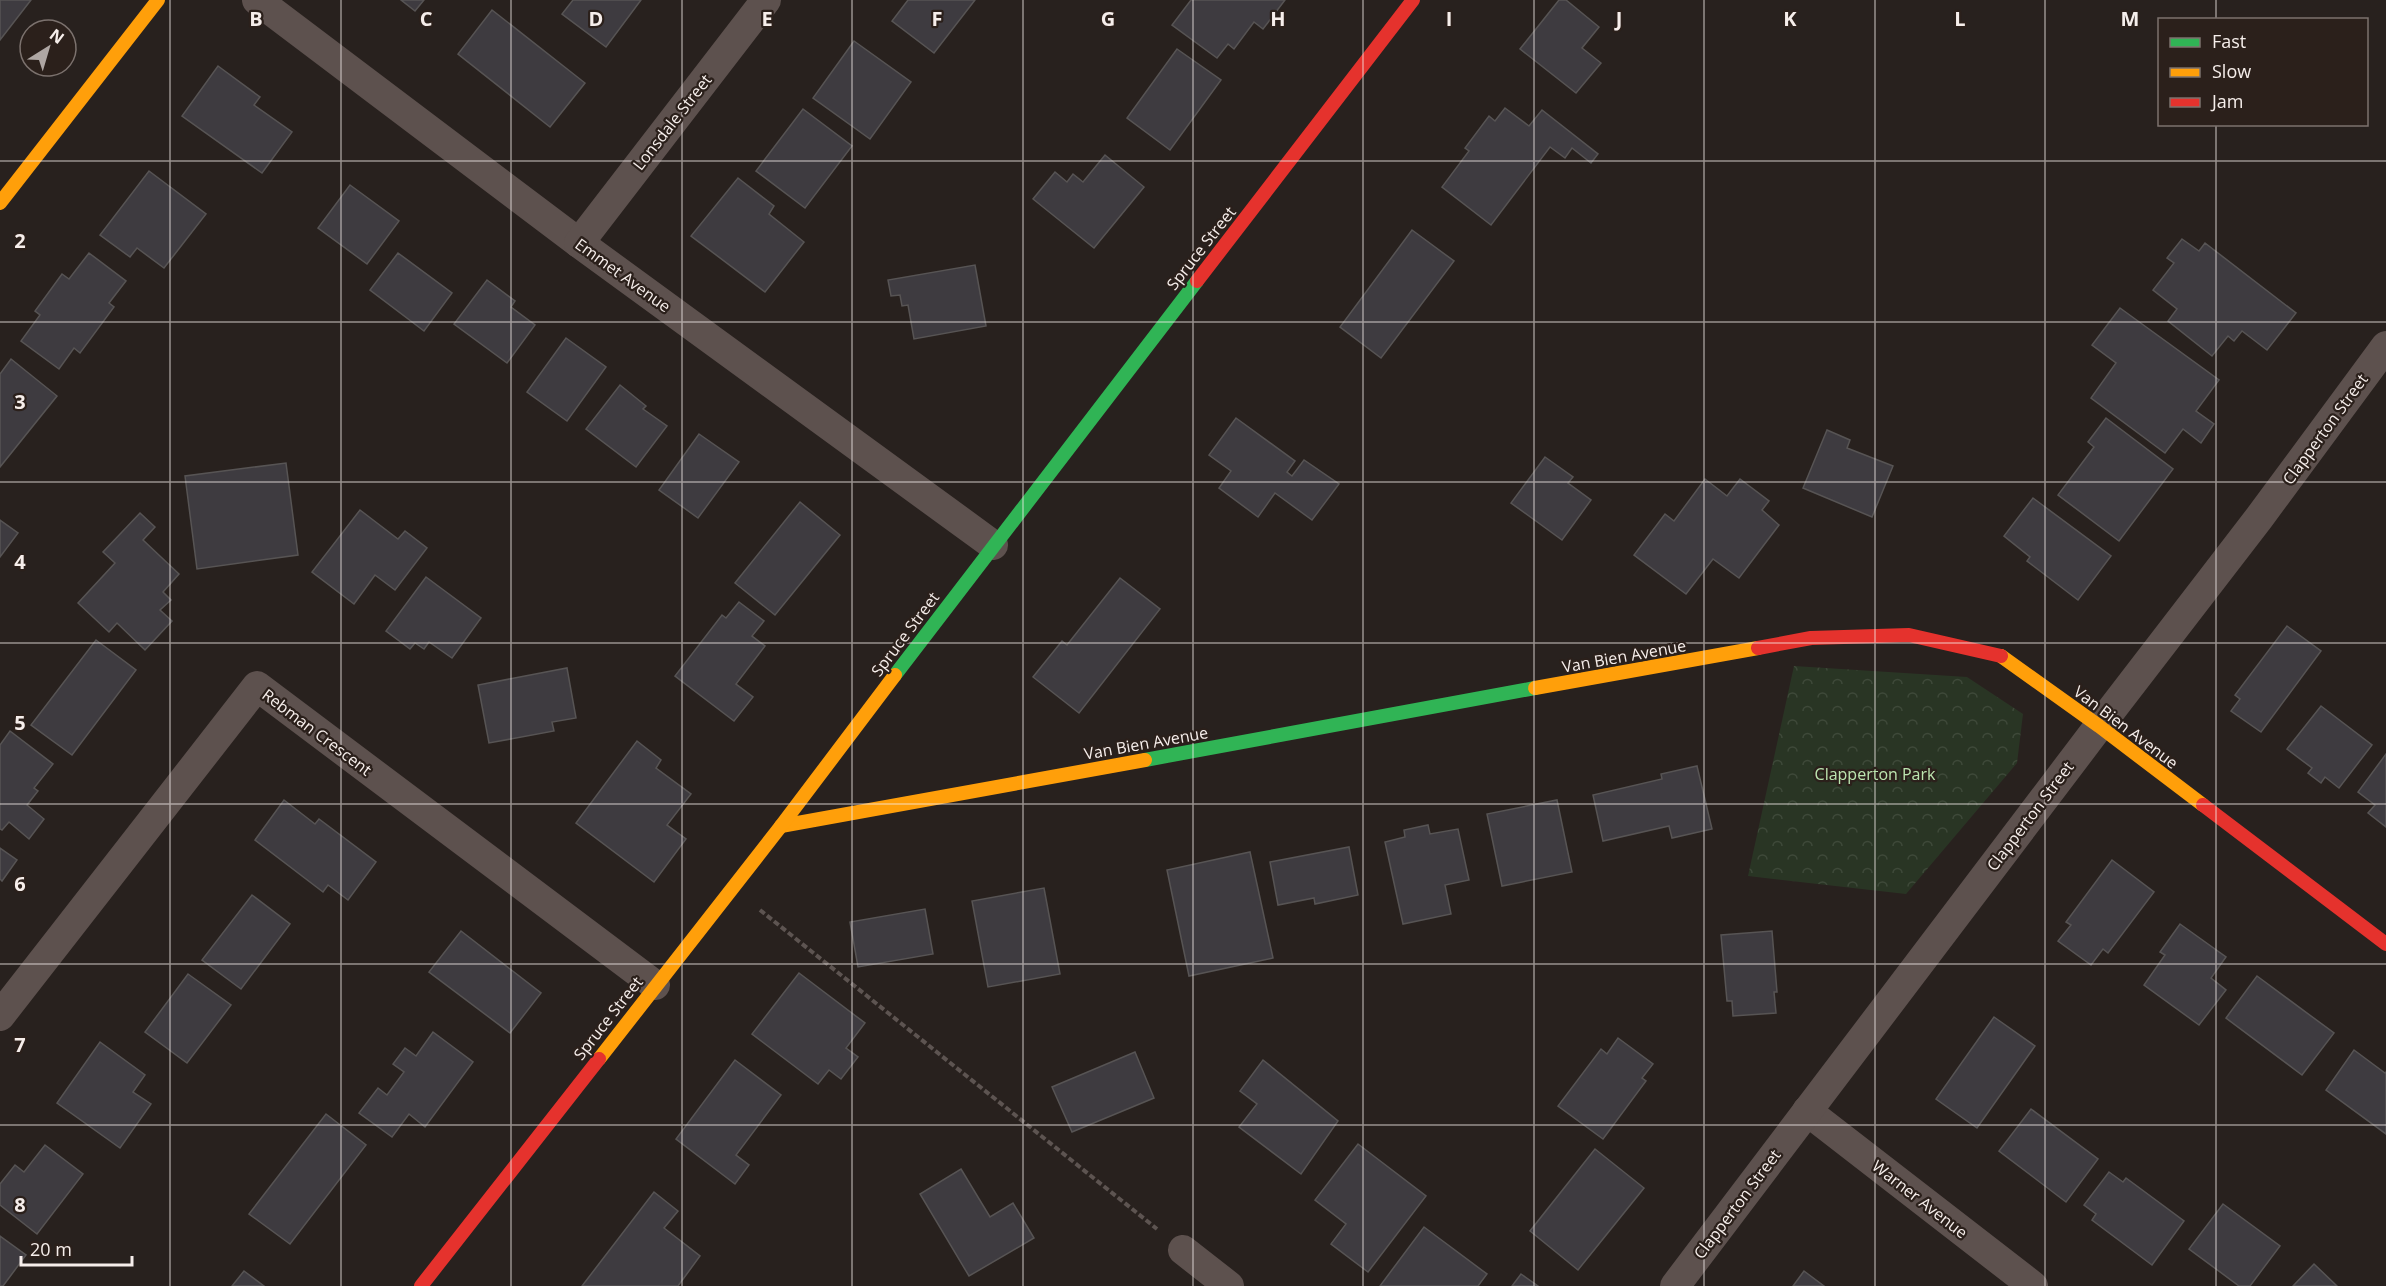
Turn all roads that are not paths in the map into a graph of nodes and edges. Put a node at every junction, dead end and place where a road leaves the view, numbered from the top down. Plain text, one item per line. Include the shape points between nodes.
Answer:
1 (158, 0) edge
2 (256, 0) edge
3 (766, 0) edge
4 (1413, 0) edge
5 (0, 202) edge
6 (579, 243) junction
7 (2386, 346) edge
8 (993, 546) junction
9 (2099, 726) junction
10 (781, 826) junction
11 (2386, 944) edge
12 (655, 984) junction
13 (0, 1016) edge
14 (1807, 1111) junction
15 (1183, 1250) road end
16 (421, 1286) edge
17 (1229, 1286) edge
18 (1675, 1286) edge
19 (2033, 1286) edge

1 - 5 street
2 - 6 street, Emmet Avenue
3 - 6 street, Lonsdale Street
4 - 8 street, Spruce Street
6 - 8 street, Emmet Avenue
7 - 9 street, Clapperton Street
8 - 10 street, Spruce Street
9 - 10 street, Van Bien Avenue via 2004,657 1909,635 1811,638
9 - 11 street, Van Bien Avenue
9 - 14 street, Clapperton Street
10 - 12 street, Spruce Street
12 - 13 street, Rebman Crescent via 257,686
12 - 16 street, Spruce Street
14 - 18 street, Clapperton Street
14 - 19 street, Warner Avenue
15 - 17 street

